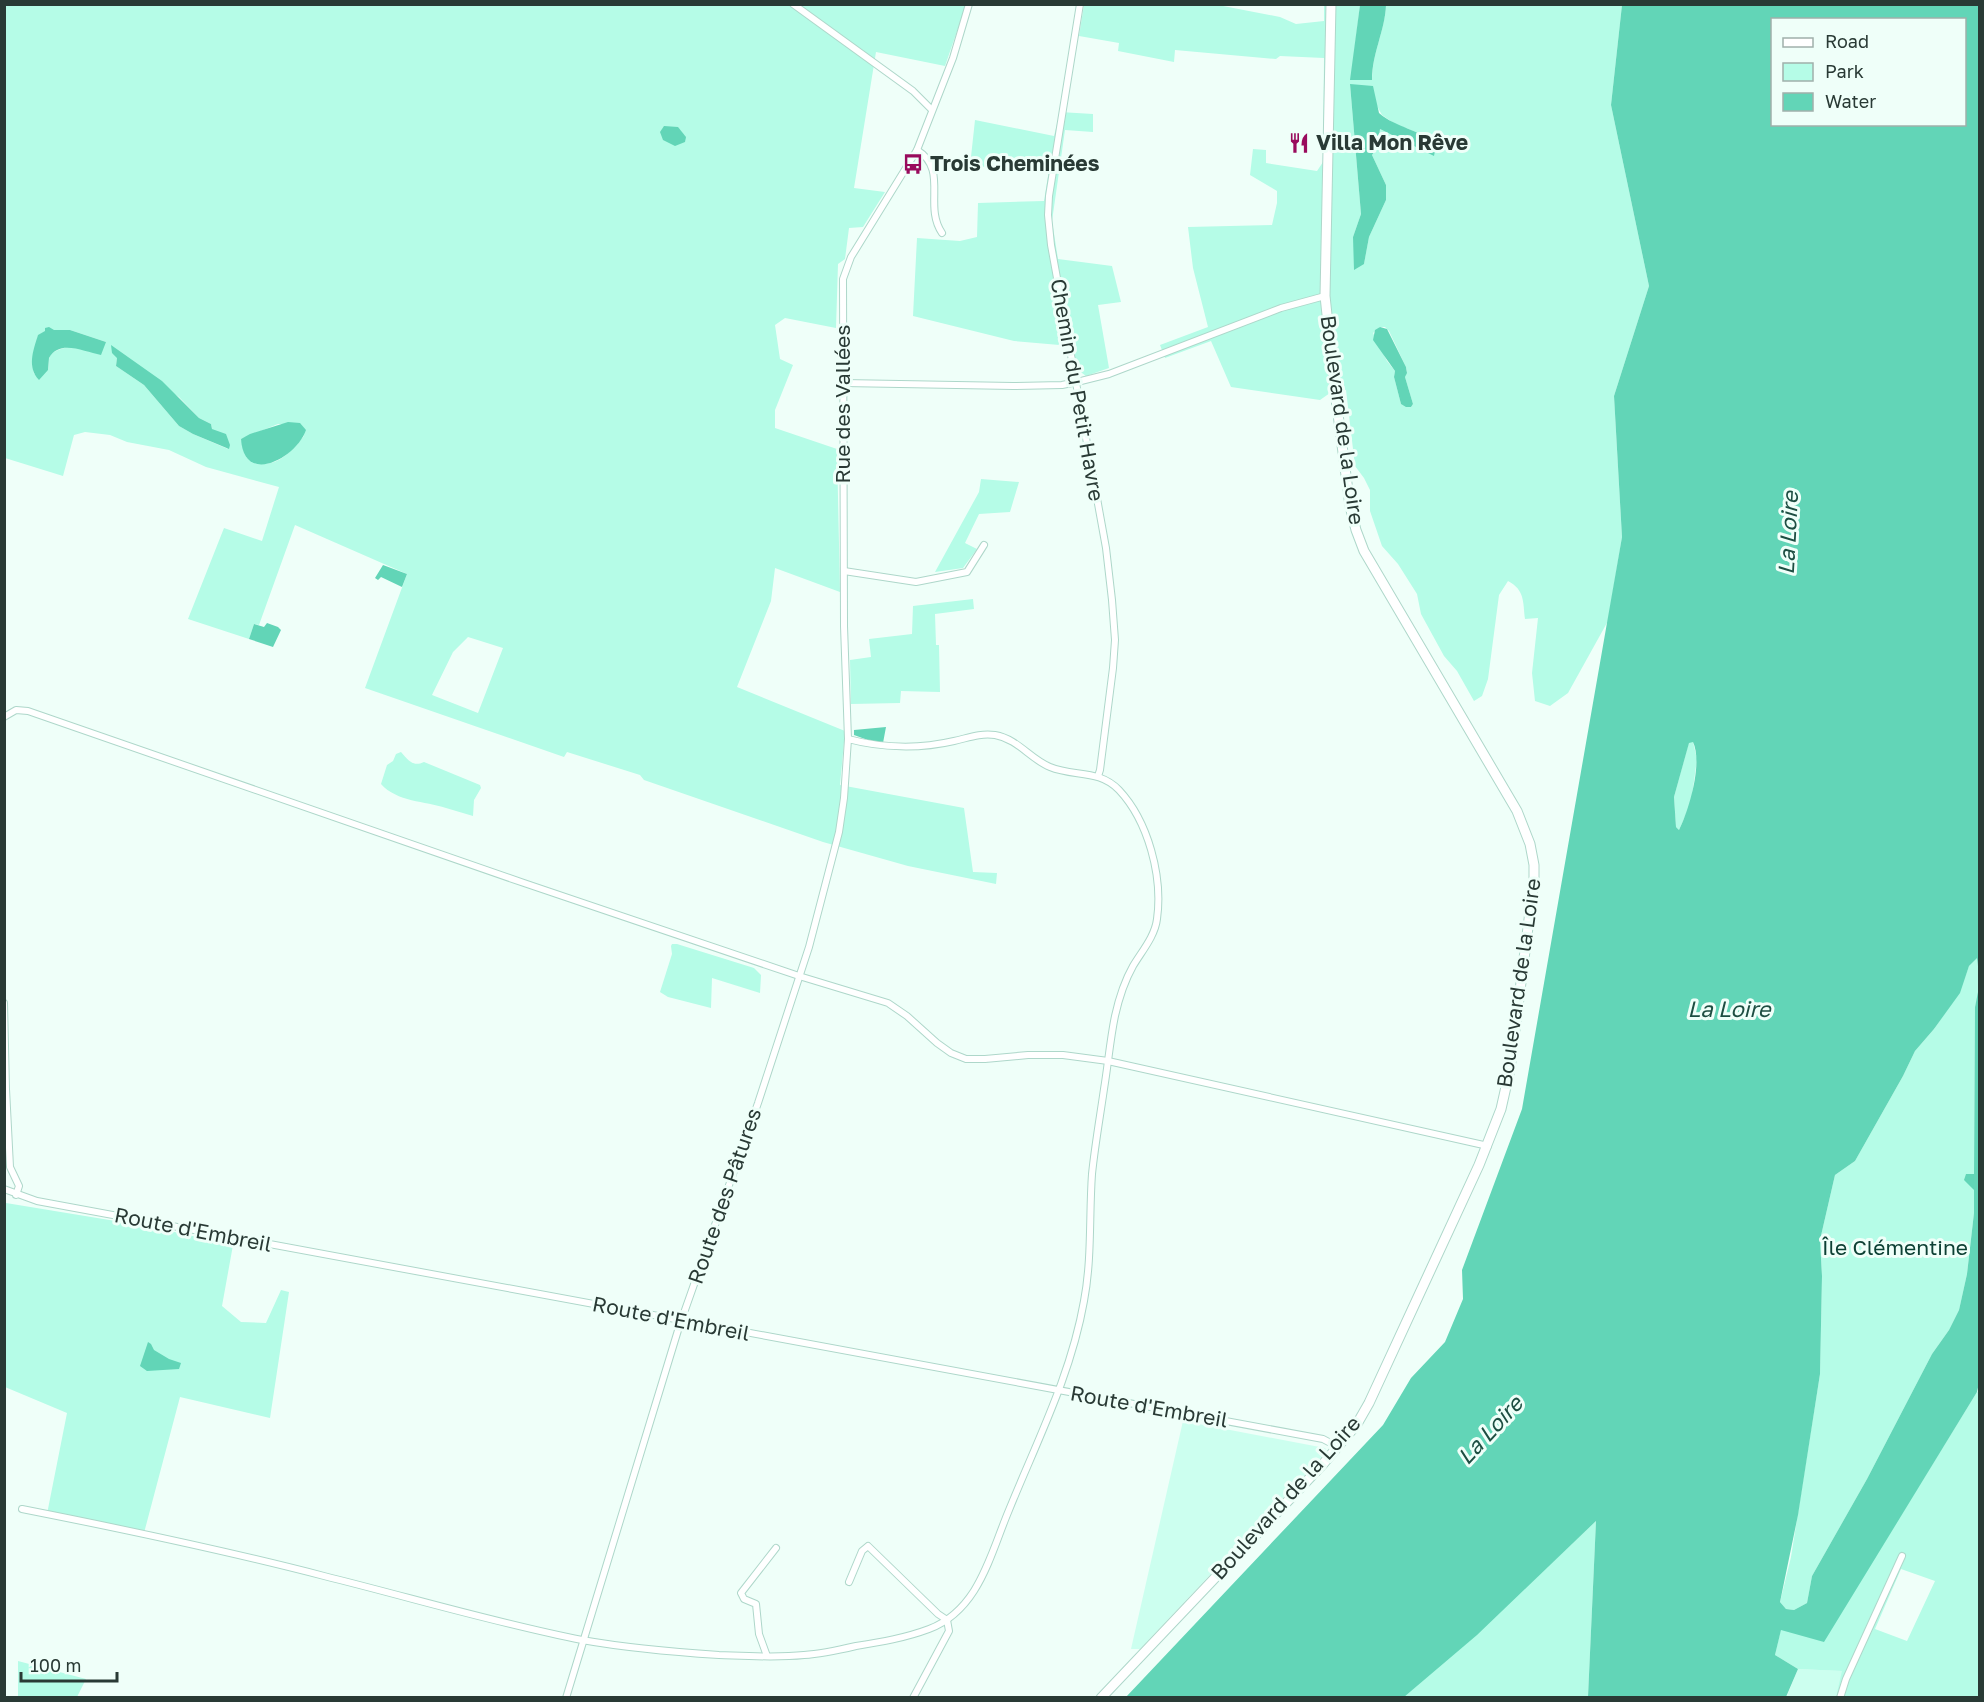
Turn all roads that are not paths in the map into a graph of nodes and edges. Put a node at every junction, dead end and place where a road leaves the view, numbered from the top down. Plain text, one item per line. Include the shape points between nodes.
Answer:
1 (793, 4) edge
2 (969, 4) edge
3 (1080, 4) edge
4 (1331, 4) edge
5 (931, 109) junction
6 (917, 150) junction
7 (942, 233) dead end
8 (1325, 296) junction
9 (1077, 382) junction
10 (843, 383) junction
11 (984, 545) dead end
12 (844, 571) junction
13 (4, 717) edge
14 (849, 739) junction
15 (1098, 776) junction
16 (839, 832) joint
17 (799, 976) junction
18 (4, 1003) edge
19 (1108, 1061) junction
20 (1488, 1146) junction
21 (4, 1189) edge
22 (16, 1195) junction
23 (682, 1321) junction
24 (1059, 1390) junction
25 (1338, 1447) junction
26 (22, 1509) dead end
27 (776, 1548) dead end
28 (1902, 1556) dead end
29 (849, 1582) dead end
30 (947, 1620) junction
31 (583, 1640) junction
32 (767, 1656) junction
33 (566, 1698) edge
34 (913, 1698) edge
35 (1101, 1698) edge
36 (1840, 1698) edge

1 - 5 street via 913,91
2 - 5 street, Rue des Vallées
3 - 9 street, Chemin du Petit Havre via 1048,215
4 - 8 main road, Boulevard de la Loire
5 - 6 street, Rue des Vallées
6 - 7 street via 932,165 934,214
6 - 10 street, Rue des Vallées via 845,273
8 - 9 street via 1281,308 1120,370
8 - 20 main road, Boulevard de la Loire via 1356,530 1377,575 1517,811 1533,854 1532,903 1510,1069
9 - 10 street via 1013,386
9 - 15 street, Chemin du Petit Havre via 1106,548 1115,640
10 - 12 street, Rue des Vallées
11 - 12 street via 967,572 916,582
12 - 14 street, Rue des Vallées
13 - 17 street via 16,710 28,711
14 - 15 street via 887,747 992,735 1013,742 1052,768
14 - 16 street, Rue des Vallées
15 - 19 street via 1122,794 1140,821 1153,854 1157,878 1157,920 1123,987
16 - 17 street, Route des Pâtures
17 - 19 street via 888,1003 944,1048 966,1059 1028,1054
17 - 23 street, Route des Pâtures
18 - 22 street via 10,1167 19,1186
19 - 20 street
19 - 24 street via 1092,1173 1085,1296
20 - 25 main road, Boulevard de la Loire via 1377,1386 1357,1424
21 - 22 street, Route d'Embreil
22 - 23 street, Route d'Embreil
23 - 24 street, Route d'Embreil
23 - 31 street, Route des Pâtures
24 - 25 street, Route d'Embreil via 1323,1439
24 - 30 street via 977,1588
25 - 35 main road, Boulevard de la Loire
26 - 31 street via 144,1533
27 - 32 street via 741,1593 744,1599 756,1604 759,1634
28 - 36 street
29 - 30 street via 868,1546
30 - 32 street via 900,1639 806,1655
30 - 34 street via 949,1631
31 - 32 street via 671,1652
31 - 33 street, Route des Pâtures

